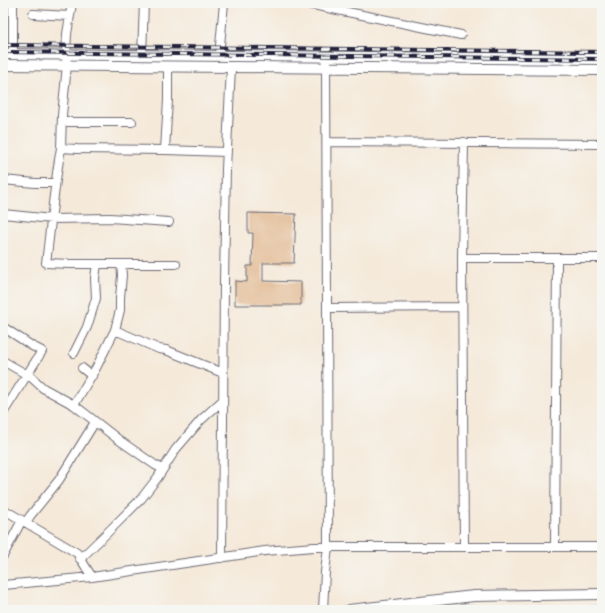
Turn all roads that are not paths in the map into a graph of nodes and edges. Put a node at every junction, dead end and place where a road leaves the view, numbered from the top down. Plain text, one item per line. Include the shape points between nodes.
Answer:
1 (13, 3) edge
2 (72, 3) edge
3 (144, 3) edge
4 (224, 3) edge
5 (303, 3) edge
6 (32, 14) dead end
7 (70, 16) junction
8 (461, 35) dead end
9 (8, 54) edge
10 (66, 54) junction
11 (142, 55) junction
12 (220, 56) junction
13 (326, 57) junction
14 (602, 59) edge
15 (3, 65) edge
16 (67, 65) junction
17 (168, 66) junction
18 (231, 67) junction
19 (326, 68) junction
20 (602, 70) edge
21 (62, 122) junction
22 (132, 122) dead end
23 (327, 142) junction
24 (464, 142) junction
25 (602, 144) edge
26 (61, 148) junction
27 (165, 150) junction
28 (226, 152) junction
29 (3, 180) edge
30 (55, 183) junction
31 (3, 214) edge
32 (52, 219) junction
33 (168, 222) dead end
34 (462, 258) junction
35 (557, 258) junction
36 (602, 258) edge
37 (97, 264) junction
38 (121, 264) junction
39 (176, 264) dead end
40 (462, 307) junction
41 (328, 308) junction
42 (3, 326) edge
43 (115, 330) junction
44 (74, 353) dead end
45 (3, 361) edge
46 (82, 368) dead end
47 (223, 373) junction
48 (28, 376) junction
49 (92, 376) junction
50 (223, 400) junction
51 (74, 405) junction
52 (3, 413) edge
53 (95, 422) junction
54 (163, 469) junction
55 (3, 509) edge
56 (24, 521) junction
57 (328, 547) junction
58 (464, 547) junction
59 (555, 547) junction
60 (602, 547) edge
61 (3, 556) edge
62 (222, 558) junction
63 (80, 559) junction
64 (92, 577) junction
65 (3, 585) edge
66 (602, 594) edge
67 (323, 610) edge
68 (349, 610) edge

1 - 9 street
2 - 7 street
3 - 11 street
4 - 12 street
5 - 8 street
6 - 7 street
7 - 10 street
9 - 10 main road
10 - 11 main road
10 - 16 street
11 - 12 main road
12 - 13 main road
13 - 14 main road
13 - 19 street
15 - 16 main road
16 - 17 main road
16 - 21 street
17 - 18 main road
17 - 27 street
18 - 19 main road
18 - 28 street
19 - 20 main road
19 - 23 street
21 - 22 street
21 - 26 street
23 - 24 street
23 - 41 street
24 - 25 street
24 - 34 street
26 - 27 street
26 - 30 street
27 - 28 street
28 - 47 street
29 - 30 street via 35,184
30 - 32 street
31 - 32 street
32 - 33 street via 110,218
32 - 37 street via 46,263
34 - 35 street
34 - 40 street
35 - 36 street
35 - 59 street
37 - 38 street
37 - 44 street via 94,308
38 - 39 street
38 - 43 street via 120,310
40 - 41 street
40 - 58 street
41 - 57 street
42 - 48 street via 42,352
43 - 47 street
43 - 49 street
45 - 48 street
46 - 49 street
47 - 50 street
48 - 51 street via 43,388
48 - 52 street
49 - 51 street
50 - 54 street via 201,420
50 - 62 street
51 - 53 street
53 - 54 street
53 - 56 street via 59,480
54 - 63 street via 141,499
55 - 56 street
56 - 61 street
56 - 63 street via 77,553
57 - 58 street
57 - 62 street via 265,551
57 - 67 street
58 - 59 street
59 - 60 street
62 - 64 street
63 - 64 street
64 - 65 street
66 - 68 main road via 474,596

